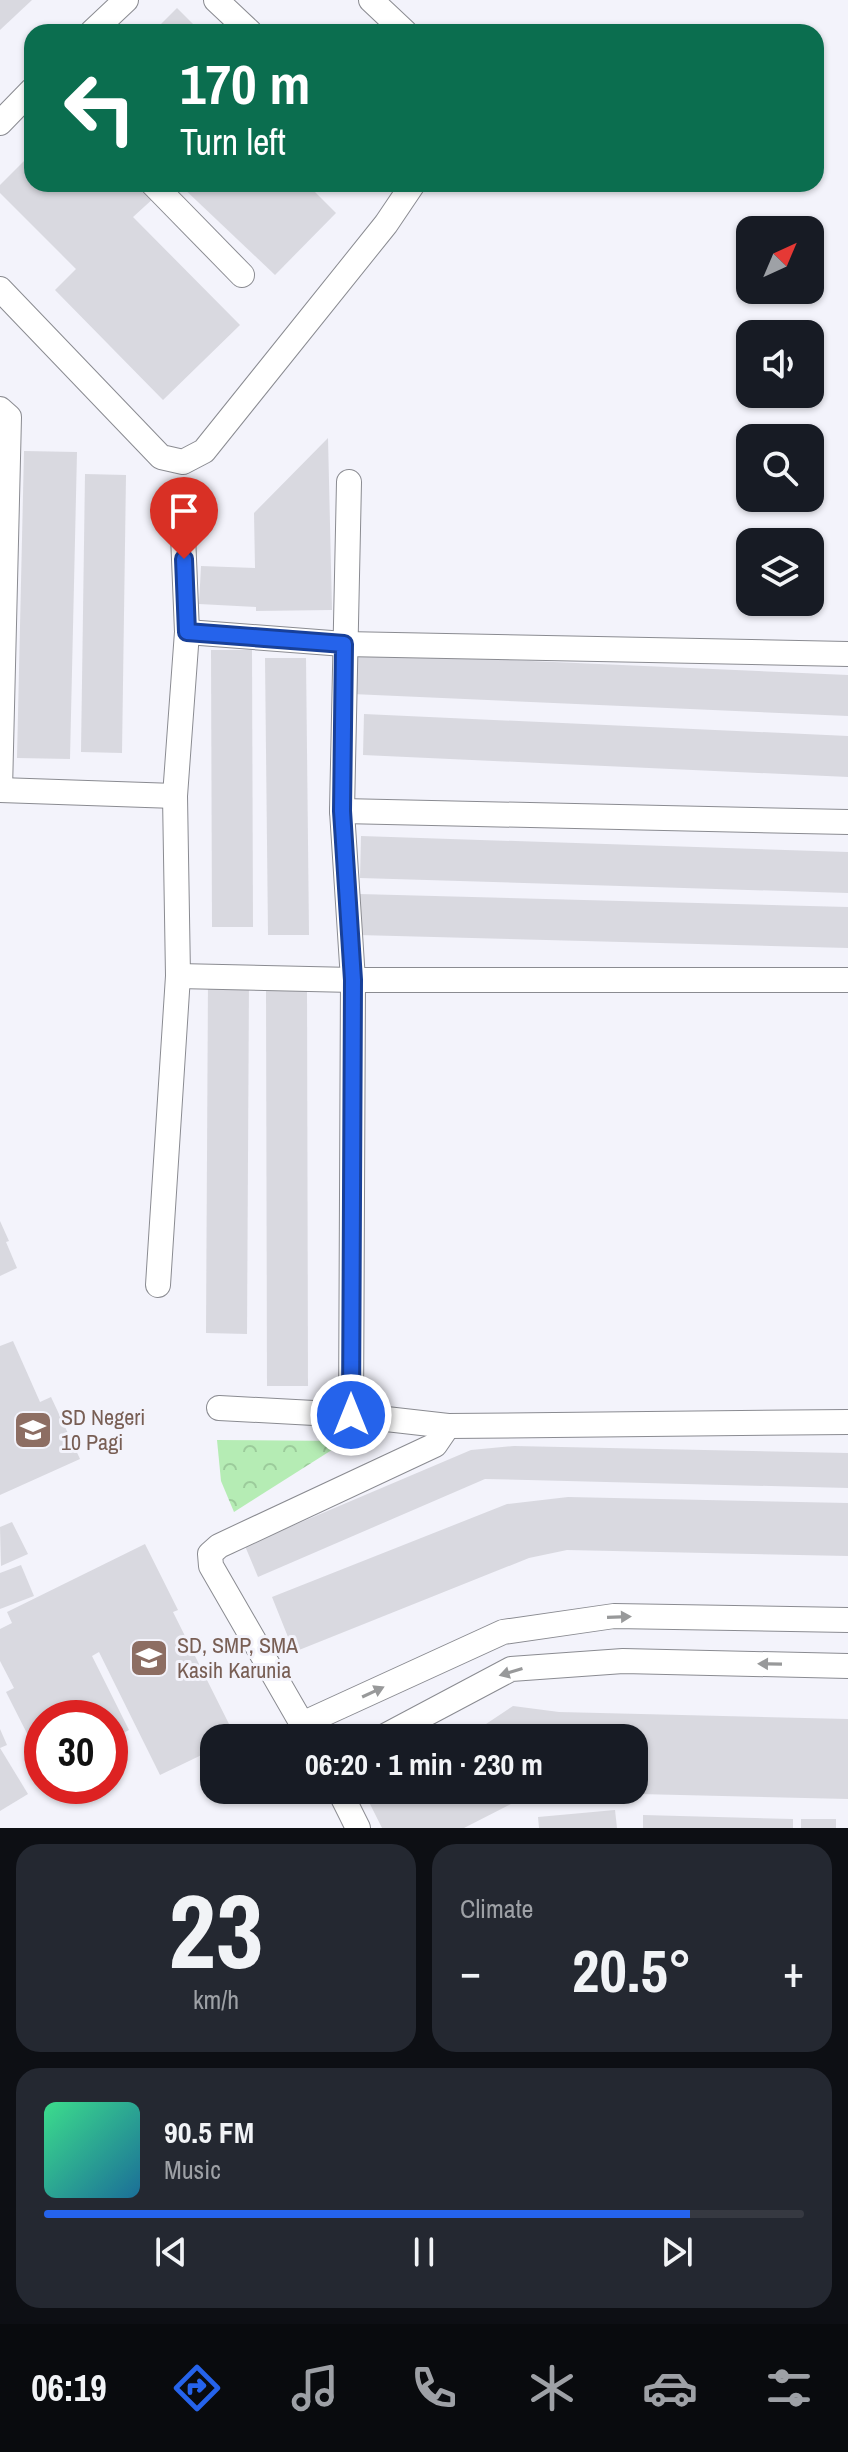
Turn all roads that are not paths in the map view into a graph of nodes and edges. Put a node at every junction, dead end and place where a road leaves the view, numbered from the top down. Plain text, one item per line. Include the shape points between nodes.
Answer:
1 (126, 0) edge
2 (216, 0) edge
3 (371, 0) edge
4 (100, 24) edge
5 (242, 24) edge
6 (396, 24) edge
7 (24, 98) edge
8 (0, 123) edge
9 (161, 192) edge
10 (408, 192) edge
11 (242, 275) dead end
12 (0, 289) edge
13 (0, 409) edge
14 (349, 482) dead end
15 (183, 535) dead end
16 (187, 632) junction
17 (344, 644) junction
18 (848, 654) edge
19 (0, 790) edge
20 (175, 796) junction
21 (342, 811) junction
22 (848, 822) edge
23 (178, 976) junction
24 (353, 980) junction
25 (848, 980) edge
26 (158, 1285) dead end
27 (219, 1408) dead end
28 (351, 1415) junction
29 (848, 1422) edge
30 (448, 1426) junction
31 (848, 1620) edge
32 (848, 1666) edge
33 (302, 1724) edge
34 (320, 1724) edge
35 (407, 1724) edge
36 (346, 1804) edge
37 (358, 1828) edge

1 - 4 street
2 - 5 street
3 - 6 street
7 - 8 street
9 - 11 street
10 - 12 street via 204,451 183,462 161,457
13 - 19 street via 9,417
14 - 17 street
15 - 16 street
16 - 17 street
16 - 20 street
17 - 18 street
17 - 21 street
19 - 20 street
20 - 23 street
21 - 22 street
21 - 24 street
23 - 24 street
23 - 26 street
24 - 25 street
24 - 28 street
27 - 28 street
28 - 30 street
29 - 30 street
30 - 33 street via 435,1445 210,1554 211,1566
34 -> 31 street via 503,1632 614,1616
32 -> 35 street via 623,1661 511,1669
36 - 37 street

